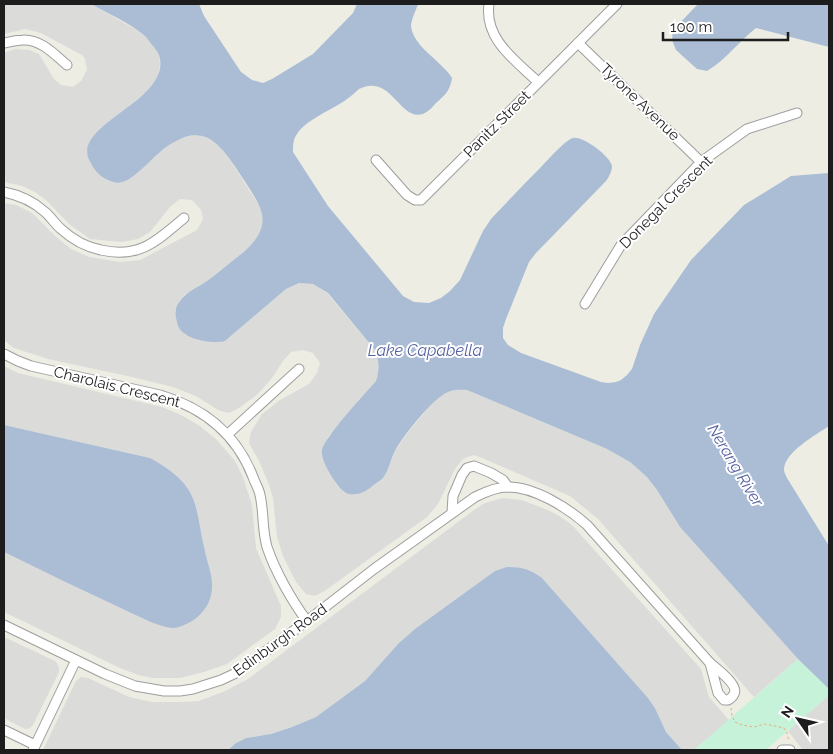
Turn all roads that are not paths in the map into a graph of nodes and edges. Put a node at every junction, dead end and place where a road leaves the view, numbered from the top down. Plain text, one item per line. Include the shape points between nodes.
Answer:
1 (489, 4) edge
2 (617, 4) edge
3 (4, 43) edge
4 (578, 43) junction
5 (67, 66) dead end
6 (538, 82) junction
7 (797, 113) dead end
8 (376, 160) dead end
9 (701, 162) junction
10 (4, 192) edge
11 (184, 218) dead end
12 (585, 304) dead end
13 (4, 354) edge
14 (299, 369) dead end
15 (228, 434) junction
16 (508, 487) junction
17 (452, 513) junction
18 (307, 621) junction
19 (4, 625) edge
20 (76, 660) junction
21 (710, 663) junction
22 (4, 730) edge
23 (34, 748) edge
24 (782, 750) edge
25 (790, 750) edge

1 - 6 street via 490,26 497,42
2 - 4 street, Panitz Street
3 - 5 street via 25,40 38,43
4 - 6 street, Panitz Street
4 - 9 street, Tyrone Avenue
6 - 8 street, Panitz Street via 420,200 407,195
7 - 9 street, Donegal Crescent via 747,130
9 - 12 street, Donegal Crescent via 621,245
10 - 11 street via 30,200 72,239 91,248 116,253 148,246
13 - 15 street, Charolais Crescent via 31,366 177,400 215,422
14 - 15 street
15 - 18 street, Charolais Crescent via 248,463 260,495 267,547 296,606
16 - 17 street, Edinburgh Road via 475,497
16 - 17 street, Edinburgh Road via 491,473 474,466 467,468 453,496
16 - 21 street, Edinburgh Road via 529,491 561,505 588,525
17 - 18 street, Edinburgh Road
18 - 20 street, Edinburgh Road via 236,673 193,689 164,691 135,686
19 - 20 street, Edinburgh Road
20 - 23 street
21 - 21 street, Edinburgh Road via 718,693 728,700 734,694 733,684
22 - 23 street
24 - 25 street

